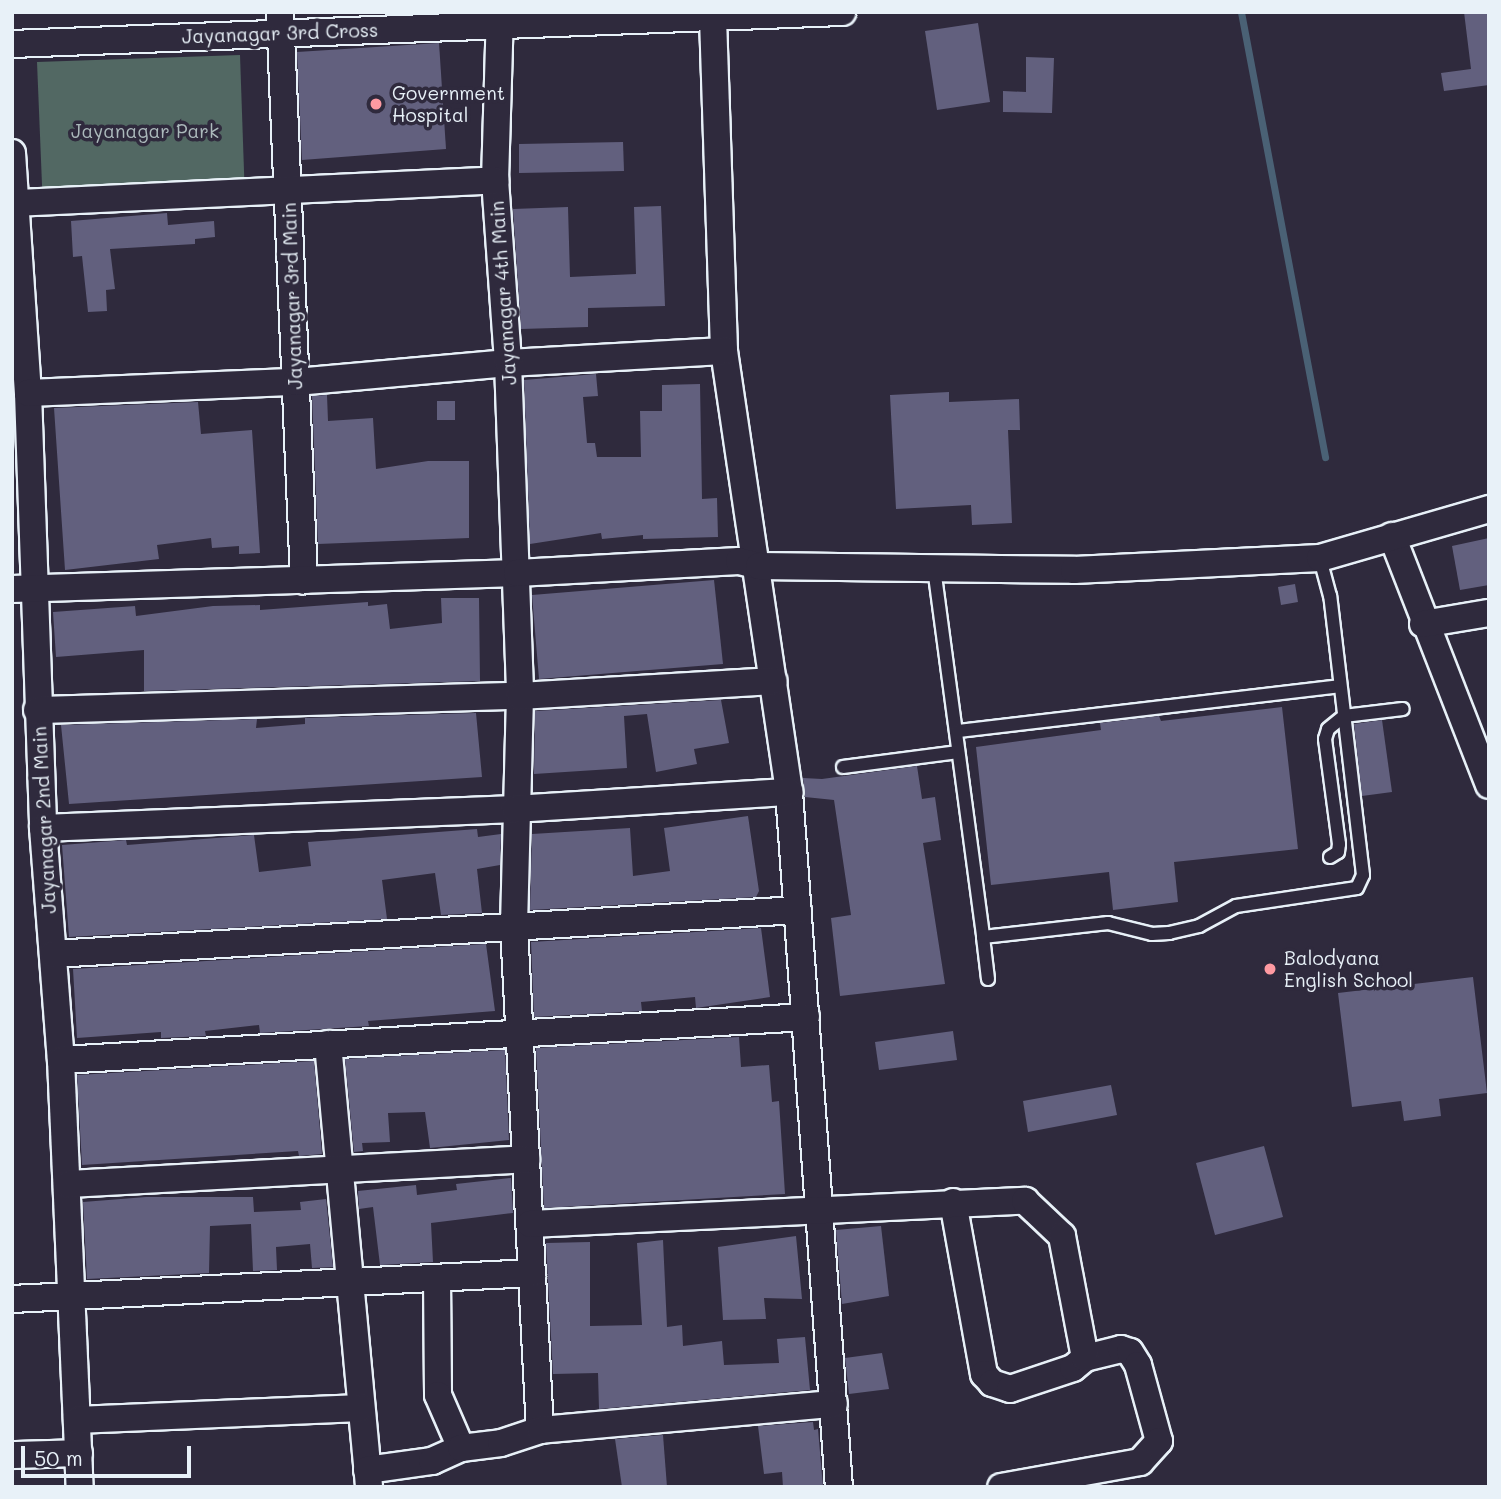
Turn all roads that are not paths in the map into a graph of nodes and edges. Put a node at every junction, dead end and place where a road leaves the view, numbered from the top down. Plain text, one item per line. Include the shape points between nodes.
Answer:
1 (842, 12) edge
2 (619, 16) edge
3 (698, 16) edge
4 (500, 18) edge
5 (149, 24) edge
6 (281, 24) edge
7 (12, 44) edge
8 (12, 153) edge
9 (495, 180) junction
10 (288, 190) junction
11 (16, 203) junction
12 (724, 351) junction
13 (508, 363) junction
14 (296, 382) junction
15 (29, 393) junction
16 (1489, 509) edge
17 (1387, 538) junction
18 (1326, 556) junction
19 (759, 566) junction
20 (934, 568) junction
21 (517, 573) junction
22 (304, 580) junction
23 (25, 589) edge
24 (1489, 613) edge
25 (1423, 624) junction
26 (774, 681) junction
27 (1339, 686) junction
28 (520, 695) junction
29 (1403, 709) dead end
30 (37, 710) junction
31 (1344, 716) junction
32 (958, 731) junction
33 (958, 752) junction
34 (843, 768) dead end
35 (1489, 785) edge
36 (789, 792) junction
37 (515, 809) junction
38 (43, 828) junction
39 (1330, 857) dead end
40 (798, 910) junction
41 (514, 927) junction
42 (983, 937) junction
43 (53, 954) junction
44 (988, 979) dead end
45 (806, 1017) junction
46 (519, 1033) junction
47 (328, 1044) junction
48 (61, 1059) junction
49 (526, 1159) junction
50 (338, 1171) junction
51 (68, 1184) junction
52 (954, 1202) junction
53 (820, 1209) junction
54 (530, 1224) junction
55 (532, 1273) junction
56 (438, 1278) junction
57 (350, 1283) junction
58 (74, 1296) junction
59 (12, 1299) edge
60 (1085, 1358) junction
61 (834, 1404) junction
62 (360, 1408) junction
63 (78, 1420) junction
64 (540, 1430) junction
65 (461, 1448) junction
66 (79, 1452) junction
67 (12, 1455) edge
68 (368, 1478) edge
69 (80, 1487) edge
70 (839, 1487) edge
71 (1001, 1487) edge

1 - 3 street, Jayanagar 3rd Cross
2 - 3 street, Jayanagar 3rd Cross
2 - 4 street, Jayanagar 3rd Cross
3 - 12 street
4 - 6 street, Jayanagar 3rd Cross
4 - 9 street, Jayanagar 4th Main
5 - 6 street, Jayanagar 3rd Cross
5 - 7 street, Jayanagar 3rd Cross
6 - 10 street, Jayanagar 3rd Main
8 - 11 street, Jayanagar 2nd Main
9 - 10 street
9 - 13 street, Jayanagar 4th Main
10 - 11 street
10 - 14 street, Jayanagar 3rd Main
11 - 15 street, Jayanagar 2nd Main
12 - 13 street
12 - 19 street
13 - 14 street
13 - 21 street, Jayanagar 4th Main
14 - 15 street
14 - 22 street, Jayanagar 3rd Main
15 - 23 street, Jayanagar 2nd Main
16 - 17 street
17 - 18 street
17 - 25 street
18 - 20 street via 1074,570
18 - 27 lane
19 - 20 street
19 - 21 street via 739,561
19 - 26 street
20 - 32 lane
21 - 22 street
21 - 28 street, Jayanagar 4th Main
22 - 23 street
23 - 30 street, Jayanagar 2nd Main
24 - 25 street
25 - 35 street
26 - 28 street
26 - 36 street
27 - 31 lane
27 - 32 lane
28 - 30 street
28 - 37 street, Jayanagar 4th Main
29 - 31 lane
30 - 38 street, Jayanagar 2nd Main
31 - 39 lane via 1328,729 1325,739 1339,844 1338,852
31 - 42 lane via 1363,875 1357,888 1236,906 1199,926 1169,933 1152,934 1108,923
32 - 33 lane
33 - 34 lane
33 - 42 lane
36 - 37 street
36 - 40 street
37 - 38 street
37 - 41 street, Jayanagar 4th Main
38 - 43 street, Jayanagar 2nd Main
40 - 41 street
40 - 45 street
41 - 43 street
41 - 46 street, Jayanagar 4th Main
42 - 44 lane
43 - 48 street, Jayanagar 2nd Main
45 - 46 street
45 - 53 street
46 - 47 street
46 - 49 street, Jayanagar 4th Main
47 - 48 street
47 - 50 street
48 - 51 street, Jayanagar 2nd Main
49 - 50 street
49 - 54 street, Jayanagar 4th Main
50 - 51 street
50 - 57 street
51 - 58 street, Jayanagar 2nd Main
52 - 53 street
52 - 60 street via 1025,1201 1047,1217 1062,1236
52 - 60 street via 984,1374 992,1383 1010,1389 1073,1368
53 - 54 street
53 - 61 street
54 - 55 street, Jayanagar 4th Main
55 - 56 street
55 - 64 street, Jayanagar 4th Main
56 - 57 street
56 - 65 street via 438,1395
57 - 58 street
57 - 62 street
58 - 59 street
58 - 63 street, Jayanagar 2nd Main
60 - 71 street via 1121,1349 1138,1364 1159,1441 1152,1453 1140,1462
61 - 64 street
61 - 70 street
62 - 63 street
62 - 68 street
63 - 66 street, Jayanagar 2nd Main
64 - 65 street via 501,1443
65 - 68 street
66 - 67 street
66 - 69 street, Jayanagar 2nd Main

